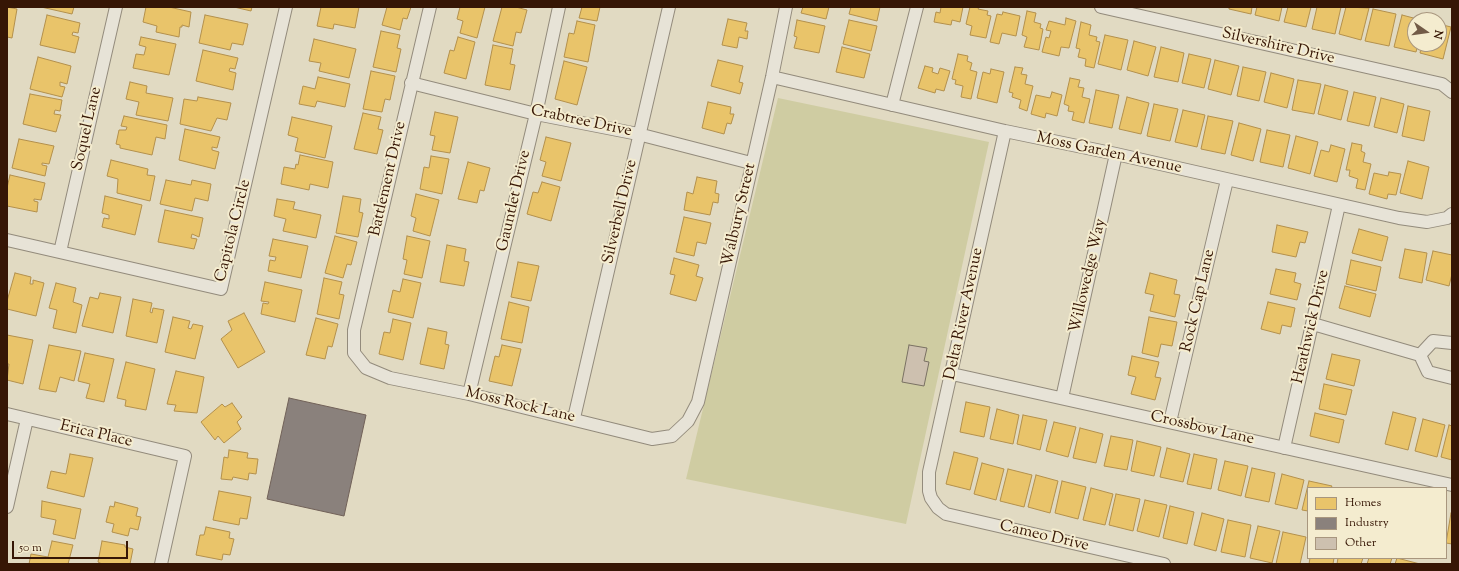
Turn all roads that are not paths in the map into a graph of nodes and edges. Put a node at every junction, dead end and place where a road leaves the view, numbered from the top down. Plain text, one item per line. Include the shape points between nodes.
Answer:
1 (116, 7) edge
2 (286, 7) edge
3 (430, 7) edge
4 (559, 7) edge
5 (669, 7) edge
6 (786, 7) edge
7 (916, 7) edge
8 (1100, 7) edge
9 (772, 77) junction
10 (411, 83) junction
11 (1452, 92) edge
12 (892, 105) junction
13 (536, 114) junction
14 (1005, 131) junction
15 (638, 134) junction
16 (1116, 154) junction
17 (751, 163) junction
18 (1227, 180) junction
19 (1339, 205) junction
20 (1449, 216) edge
21 (7, 240) edge
22 (60, 252) junction
23 (1313, 324) junction
24 (1452, 343) edge
25 (354, 353) joint
26 (1420, 355) junction
27 (952, 374) junction
28 (1452, 378) edge
29 (469, 394) junction
30 (1062, 398) junction
31 (7, 414) edge
32 (574, 418) junction
33 (27, 419) junction
34 (688, 421) joint
35 (1170, 422) junction
36 (1284, 448) junction
37 (1452, 485) edge
38 (931, 498) joint
39 (7, 507) edge
40 (161, 564) edge
41 (1164, 564) edge

1 - 22 street, Soquel Lane
2 - 22 street, Capitola Circle via 221,289
3 - 10 street, Battlement Drive
4 - 13 street, Gauntlet Drive
5 - 15 street, Silverbell Drive
6 - 9 street, Walbury Street
7 - 12 street
8 - 11 street, Silvershire Drive via 1442,84
9 - 12 street, Moss Garden Avenue
9 - 17 street, Walbury Street
10 - 13 street, Crabtree Drive
10 - 25 street, Battlement Drive via 354,330
12 - 14 street, Moss Garden Avenue
13 - 15 street, Crabtree Drive
13 - 29 street, Gauntlet Drive
14 - 16 street, Moss Garden Avenue
14 - 27 street, Delta River Avenue
15 - 17 street, Crabtree Drive
15 - 32 street, Silverbell Drive
16 - 18 street, Moss Garden Avenue
16 - 30 street, Willowedge Way
17 - 34 street, Walbury Street via 698,402
18 - 19 street, Moss Garden Avenue
18 - 35 street, Rock Cap Lane
19 - 20 street, Moss Garden Avenue via 1427,222
19 - 23 street, Heathwick Drive
21 - 22 street, Capitola Circle
23 - 26 street
23 - 36 street, Heathwick Drive
24 - 26 street via 1433,341
25 - 29 street, Moss Rock Lane via 366,368 390,378
26 - 28 street via 1428,372
27 - 30 street, Crossbow Lane
27 - 38 street, Delta River Avenue via 929,472
29 - 32 street, Moss Rock Lane
30 - 35 street, Crossbow Lane
31 - 33 street, Erica Place
32 - 34 street, Moss Rock Lane via 652,439 672,436
33 - 39 street
33 - 40 street, Erica Place via 186,456
35 - 36 street, Crossbow Lane
36 - 37 street, Crossbow Lane
38 - 41 street, Cameo Drive via 946,514

